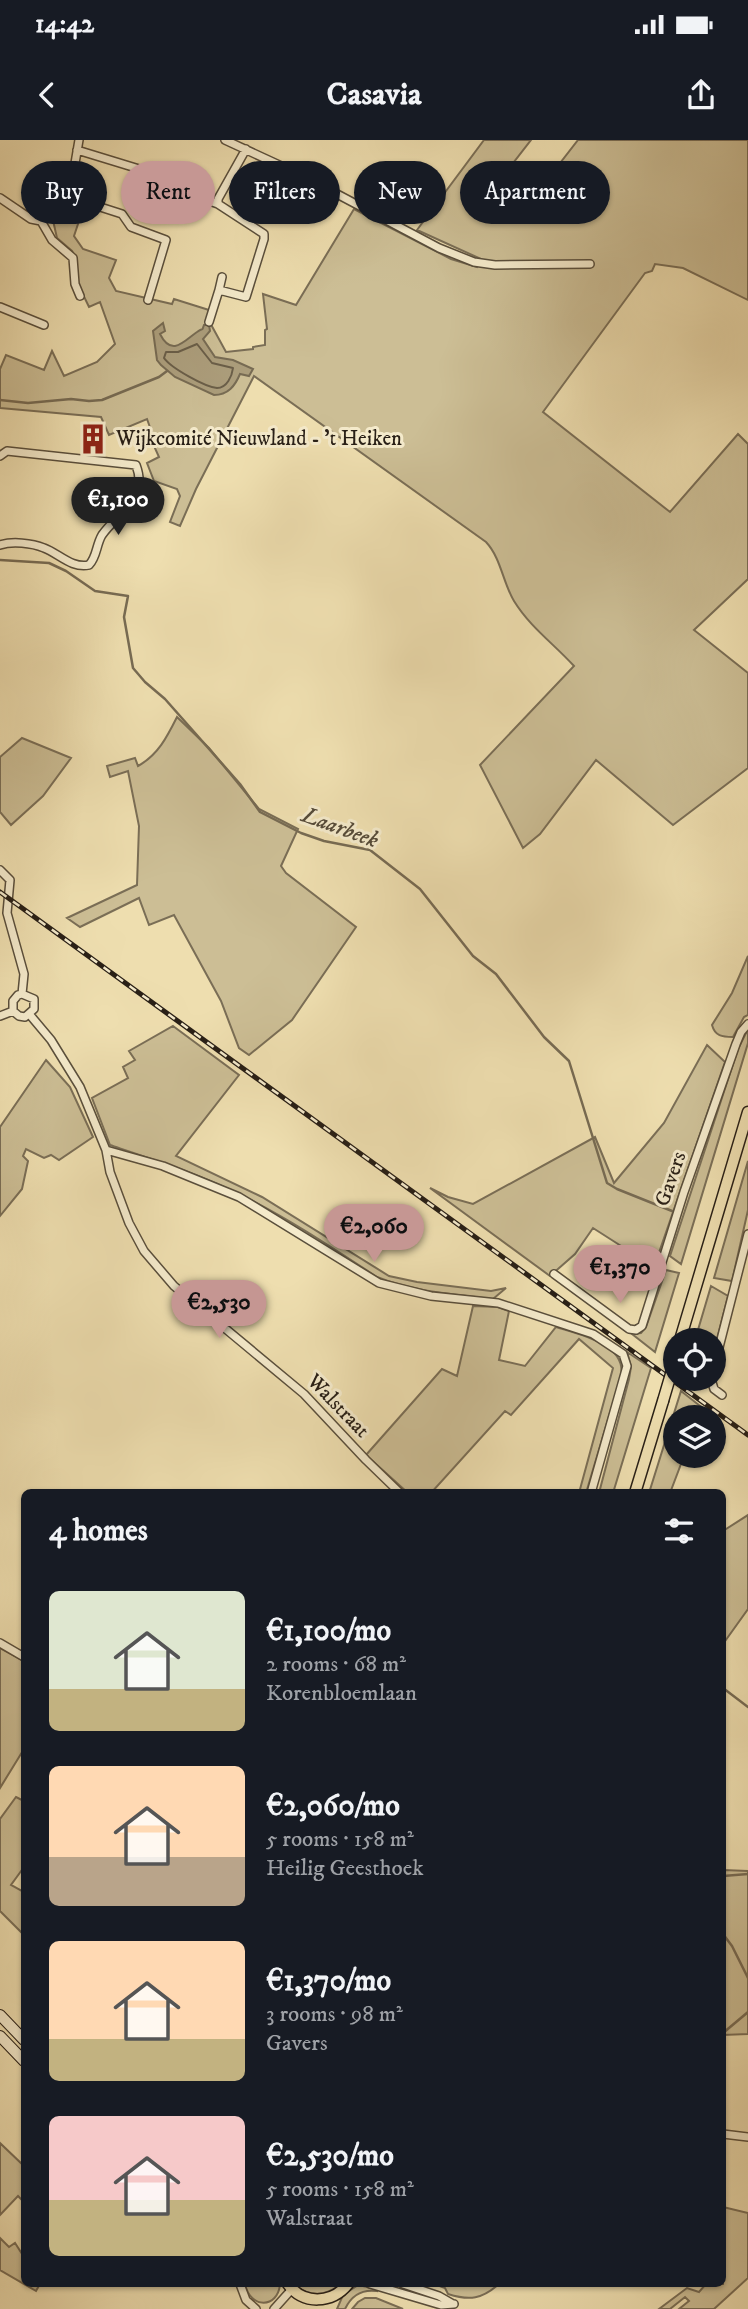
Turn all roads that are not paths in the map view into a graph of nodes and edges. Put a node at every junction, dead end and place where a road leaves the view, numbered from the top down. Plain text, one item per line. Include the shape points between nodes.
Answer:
1 (79, 140) edge
2 (225, 140) edge
3 (246, 149) junction
4 (77, 150) junction
5 (75, 161) edge
6 (0, 198) edge
7 (218, 204) junction
8 (107, 209) edge
9 (21, 212) edge
10 (43, 224) edge
11 (590, 264) dead end
12 (222, 277) dead end
13 (219, 290) junction
14 (79, 296) dead end
15 (148, 300) dead end
16 (0, 307) edge
17 (209, 322) dead end
18 (44, 325) dead end
19 (0, 456) edge
20 (0, 545) edge
21 (0, 870) edge
22 (3, 904) edge
23 (22, 994) junction
24 (13, 1011) junction
25 (30, 1015) junction
26 (0, 1016) edge
27 (748, 1024) edge
28 (748, 1112) edge
29 (106, 1150) junction
30 (748, 1234) edge
31 (554, 1274) dead end
32 (684, 1328) edge
33 (724, 1328) edge
34 (666, 1391) edge
35 (717, 1391) edge
36 (722, 1395) dead end
37 (396, 1489) edge
38 (592, 1489) edge
39 (636, 1489) edge
40 (0, 1643) edge
41 (21, 1655) edge
42 (0, 2015) edge
43 (0, 2036) edge
44 (21, 2037) edge
45 (21, 2058) edge
46 (726, 2134) edge
47 (748, 2137) edge
48 (241, 2287) edge
49 (290, 2287) edge
50 (344, 2287) edge
51 (396, 2287) edge
52 (414, 2289) edge
53 (334, 2296) junction
54 (318, 2304) edge
55 (256, 2309) edge
56 (274, 2309) edge
57 (334, 2309) edge

1 - 4 street
2 - 3 street
3 - 7 street
3 - 11 street via 474,262
4 - 5 street
4 - 7 street via 149,172 152,180
6 - 9 street
7 - 13 street via 264,234 246,298
8 - 15 street via 122,214 131,228 166,240
10 - 14 street via 52,240 73,258
12 - 13 street
13 - 17 street
16 - 18 street
19 - 20 street via 8,452 136,465 140,477 132,504 103,534 95,558 86,566 38,546
21 - 22 street via 10,880
22 - 23 street via 24,974
23 - 24 street via 13,1002
23 - 25 street via 34,999
24 - 25 street via 22,1017
24 - 26 street
25 - 29 street, Walstraat via 80,1087
27 - 31 street, Gavers via 731,1057 642,1326 629,1329
28 - 32 main road
29 - 37 street, Walstraat via 129,1223 159,1270 304,1394
29 - 38 street via 163,1166 239,1197 379,1283 431,1296 498,1303 593,1334 617,1349 627,1366
30 - 33 street
34 - 39 main road, bridge
35 - 36 street
40 - 41 street
42 - 44 main road
43 - 45 main road
46 - 47 street
48 - 55 street
49 - 54 main road
49 - 56 street
50 - 53 main road
51 - 52 street
53 - 54 main road
53 - 57 main road

